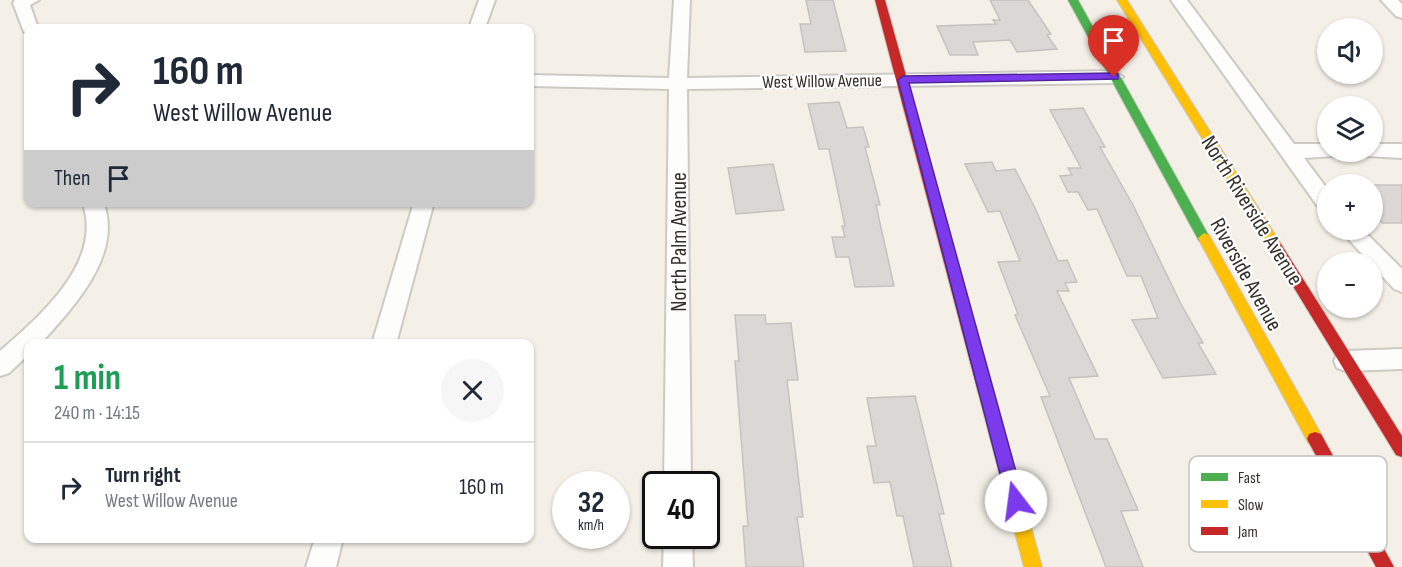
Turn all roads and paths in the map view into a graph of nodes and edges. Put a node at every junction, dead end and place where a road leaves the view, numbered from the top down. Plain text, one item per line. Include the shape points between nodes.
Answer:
1 (682, 0) edge
2 (880, 0) edge
3 (1073, 0) edge
4 (1122, 0) edge
5 (1179, 0) edge
6 (1389, 0) edge
7 (26, 2) edge
8 (486, 2) edge
9 (1402, 13) edge
10 (29, 24) edge
11 (478, 24) edge
12 (1114, 77) junction
13 (903, 80) junction
14 (534, 81) edge
15 (678, 84) junction
16 (1287, 151) junction
17 (1317, 151) edge
18 (1383, 151) edge
19 (1402, 151) edge
20 (1317, 191) edge
21 (94, 207) edge
22 (423, 207) edge
23 (1360, 240) edge
24 (1402, 283) edge
25 (28, 339) edge
26 (385, 339) edge
27 (24, 343) edge
28 (1402, 359) edge
29 (1347, 361) junction
30 (0, 366) edge
31 (1402, 450) edge
32 (1324, 456) edge
33 (678, 471) edge
34 (328, 543) edge
35 (678, 549) edge
36 (1377, 552) edge
37 (321, 567) edge
38 (678, 567) edge
39 (1033, 567) edge
40 (1385, 567) edge

1 - 15 street, North Palm Avenue
2 - 13 street
3 - 12 street, Riverside Avenue
4 - 29 street, North Riverside Avenue
5 - 16 street
6 - 9 street
7 - 10 street
8 - 11 street
12 - 13 street, West Willow Avenue
12 - 32 street, Riverside Avenue
13 - 15 street, West Willow Avenue
13 - 39 street
14 - 15 street, West Willow Avenue
15 - 33 street, North Palm Avenue
16 - 17 street
16 - 20 street
18 - 19 street
21 - 25 street via 98,219 92,259 49,319
22 - 26 street
23 - 24 street
27 - 30 street
28 - 29 street
29 - 31 street, North Riverside Avenue
34 - 37 street
35 - 38 street
36 - 40 street, Riverside Avenue

